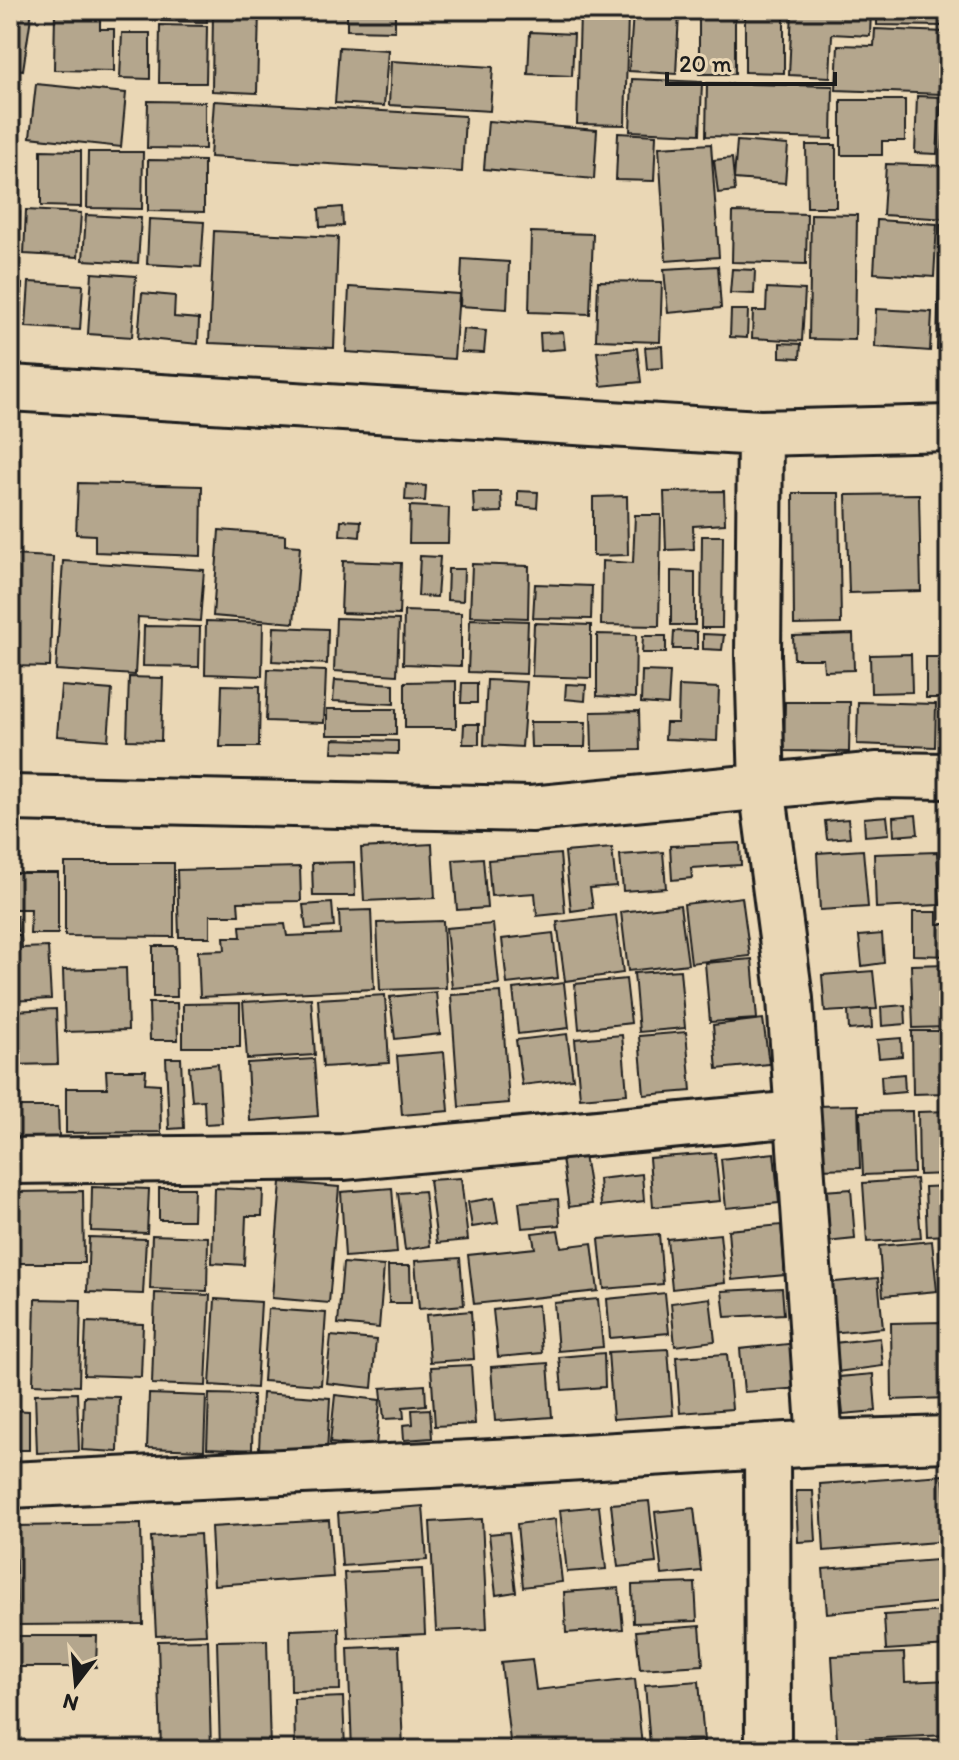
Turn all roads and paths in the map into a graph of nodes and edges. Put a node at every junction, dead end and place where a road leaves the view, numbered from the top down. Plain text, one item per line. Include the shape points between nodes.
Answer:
1 (10, 388) edge
2 (949, 428) edge
3 (760, 433) junction
4 (949, 776) edge
5 (762, 786) junction
6 (10, 798) edge
7 (797, 1114) junction
8 (10, 1161) edge
9 (949, 1439) edge
10 (820, 1443) junction
11 (767, 1446) junction
12 (10, 1485) edge
13 (768, 1750) edge

1 - 3 street
2 - 3 street
3 - 5 street
4 - 5 street via 878,775
5 - 6 street via 531,809
5 - 7 street via 790,999
7 - 8 street via 343,1157
7 - 10 street
9 - 10 street
10 - 11 street
11 - 12 street
11 - 13 street

